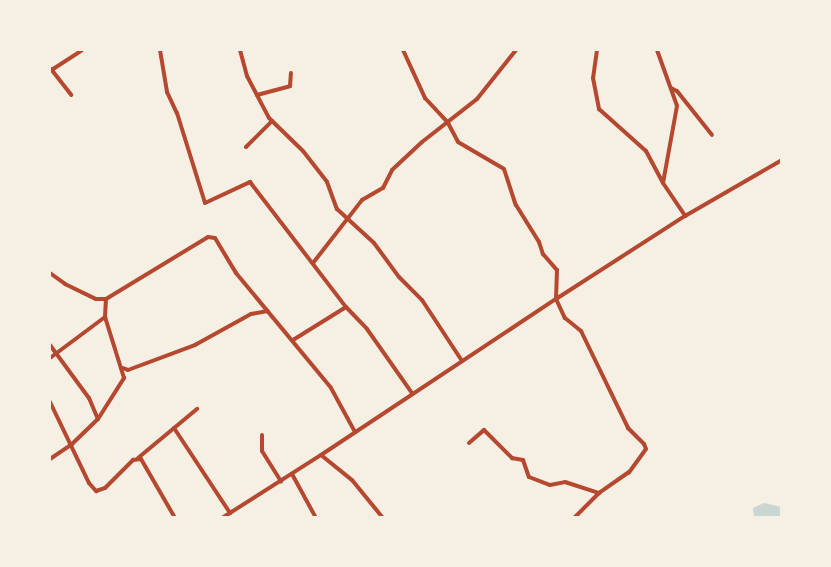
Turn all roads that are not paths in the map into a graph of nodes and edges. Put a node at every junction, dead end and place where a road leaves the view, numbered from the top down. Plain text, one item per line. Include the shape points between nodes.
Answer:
1 (82, 50) edge
2 (160, 50) edge
3 (240, 50) edge
4 (403, 50) edge
5 (516, 50) edge
6 (597, 50) edge
7 (657, 50) edge
8 (50, 70) edge
9 (291, 73) dead end
10 (671, 88) junction
11 (71, 95) dead end
12 (257, 95) junction
13 (272, 121) junction
14 (448, 123) junction
15 (712, 135) dead end
16 (246, 147) dead end
17 (782, 160) edge
18 (663, 183) junction
19 (686, 216) junction
20 (346, 219) junction
21 (313, 263) junction
22 (50, 273) edge
23 (106, 298) junction
24 (556, 298) junction
25 (346, 307) junction
26 (268, 311) junction
27 (105, 317) junction
28 (293, 340) junction
29 (50, 345) edge
30 (56, 351) junction
31 (50, 358) edge
32 (462, 361) junction
33 (122, 367) junction
34 (128, 369) junction
35 (124, 378) junction
36 (412, 393) junction
37 (50, 402) edge
38 (197, 409) dead end
39 (98, 419) junction
40 (174, 428) junction
41 (355, 432) junction
42 (262, 435) dead end
43 (469, 443) dead end
44 (72, 444) junction
45 (321, 455) junction
46 (50, 459) edge
47 (138, 459) junction
48 (292, 474) junction
49 (281, 481) junction
50 (599, 493) junction
51 (232, 512) junction
52 (175, 518) edge
53 (222, 518) edge
54 (238, 518) edge
55 (316, 518) edge
56 (383, 518) edge
57 (574, 518) edge

1 - 8 street
2 - 21 street via 167,92 206,203 250,182
3 - 12 street
4 - 14 street via 424,98
5 - 14 street via 477,99
6 - 18 street via 593,78 598,108 646,151
7 - 10 street
8 - 11 street
9 - 12 street via 290,86
10 - 15 street
10 - 18 street via 677,111
12 - 13 street
13 - 16 street
13 - 20 street via 327,182 337,209
14 - 20 street via 392,170 383,188 362,201
14 - 24 street via 458,142 504,169 516,205 543,254 557,270
17 - 19 street
18 - 19 street
19 - 24 street
20 - 21 street
20 - 32 street via 374,243 422,300
21 - 25 street
22 - 23 street via 96,299
23 - 26 street via 212,236
23 - 27 street
24 - 32 street
24 - 50 street via 570,324 581,331 628,428 646,449 629,472
25 - 28 street
25 - 36 street via 386,354
26 - 28 street
26 - 34 street via 251,314 195,345
27 - 30 street
27 - 33 street
28 - 41 street via 335,393
29 - 30 street
30 - 31 street
30 - 39 street via 89,398
32 - 36 street
33 - 34 street
33 - 35 street
34 - 35 street
35 - 39 street
36 - 41 street
37 - 44 street
38 - 40 street
39 - 44 street
40 - 47 street
40 - 51 street
41 - 45 street
42 - 49 street via 262,451
43 - 50 street via 484,430 512,458 523,460 529,477 550,485 565,482
44 - 46 street
44 - 47 street via 89,483 98,491
45 - 48 street
45 - 56 street via 352,480
47 - 52 street via 143,461
48 - 49 street
48 - 55 street
49 - 51 street
50 - 57 street
51 - 53 street
51 - 54 street

